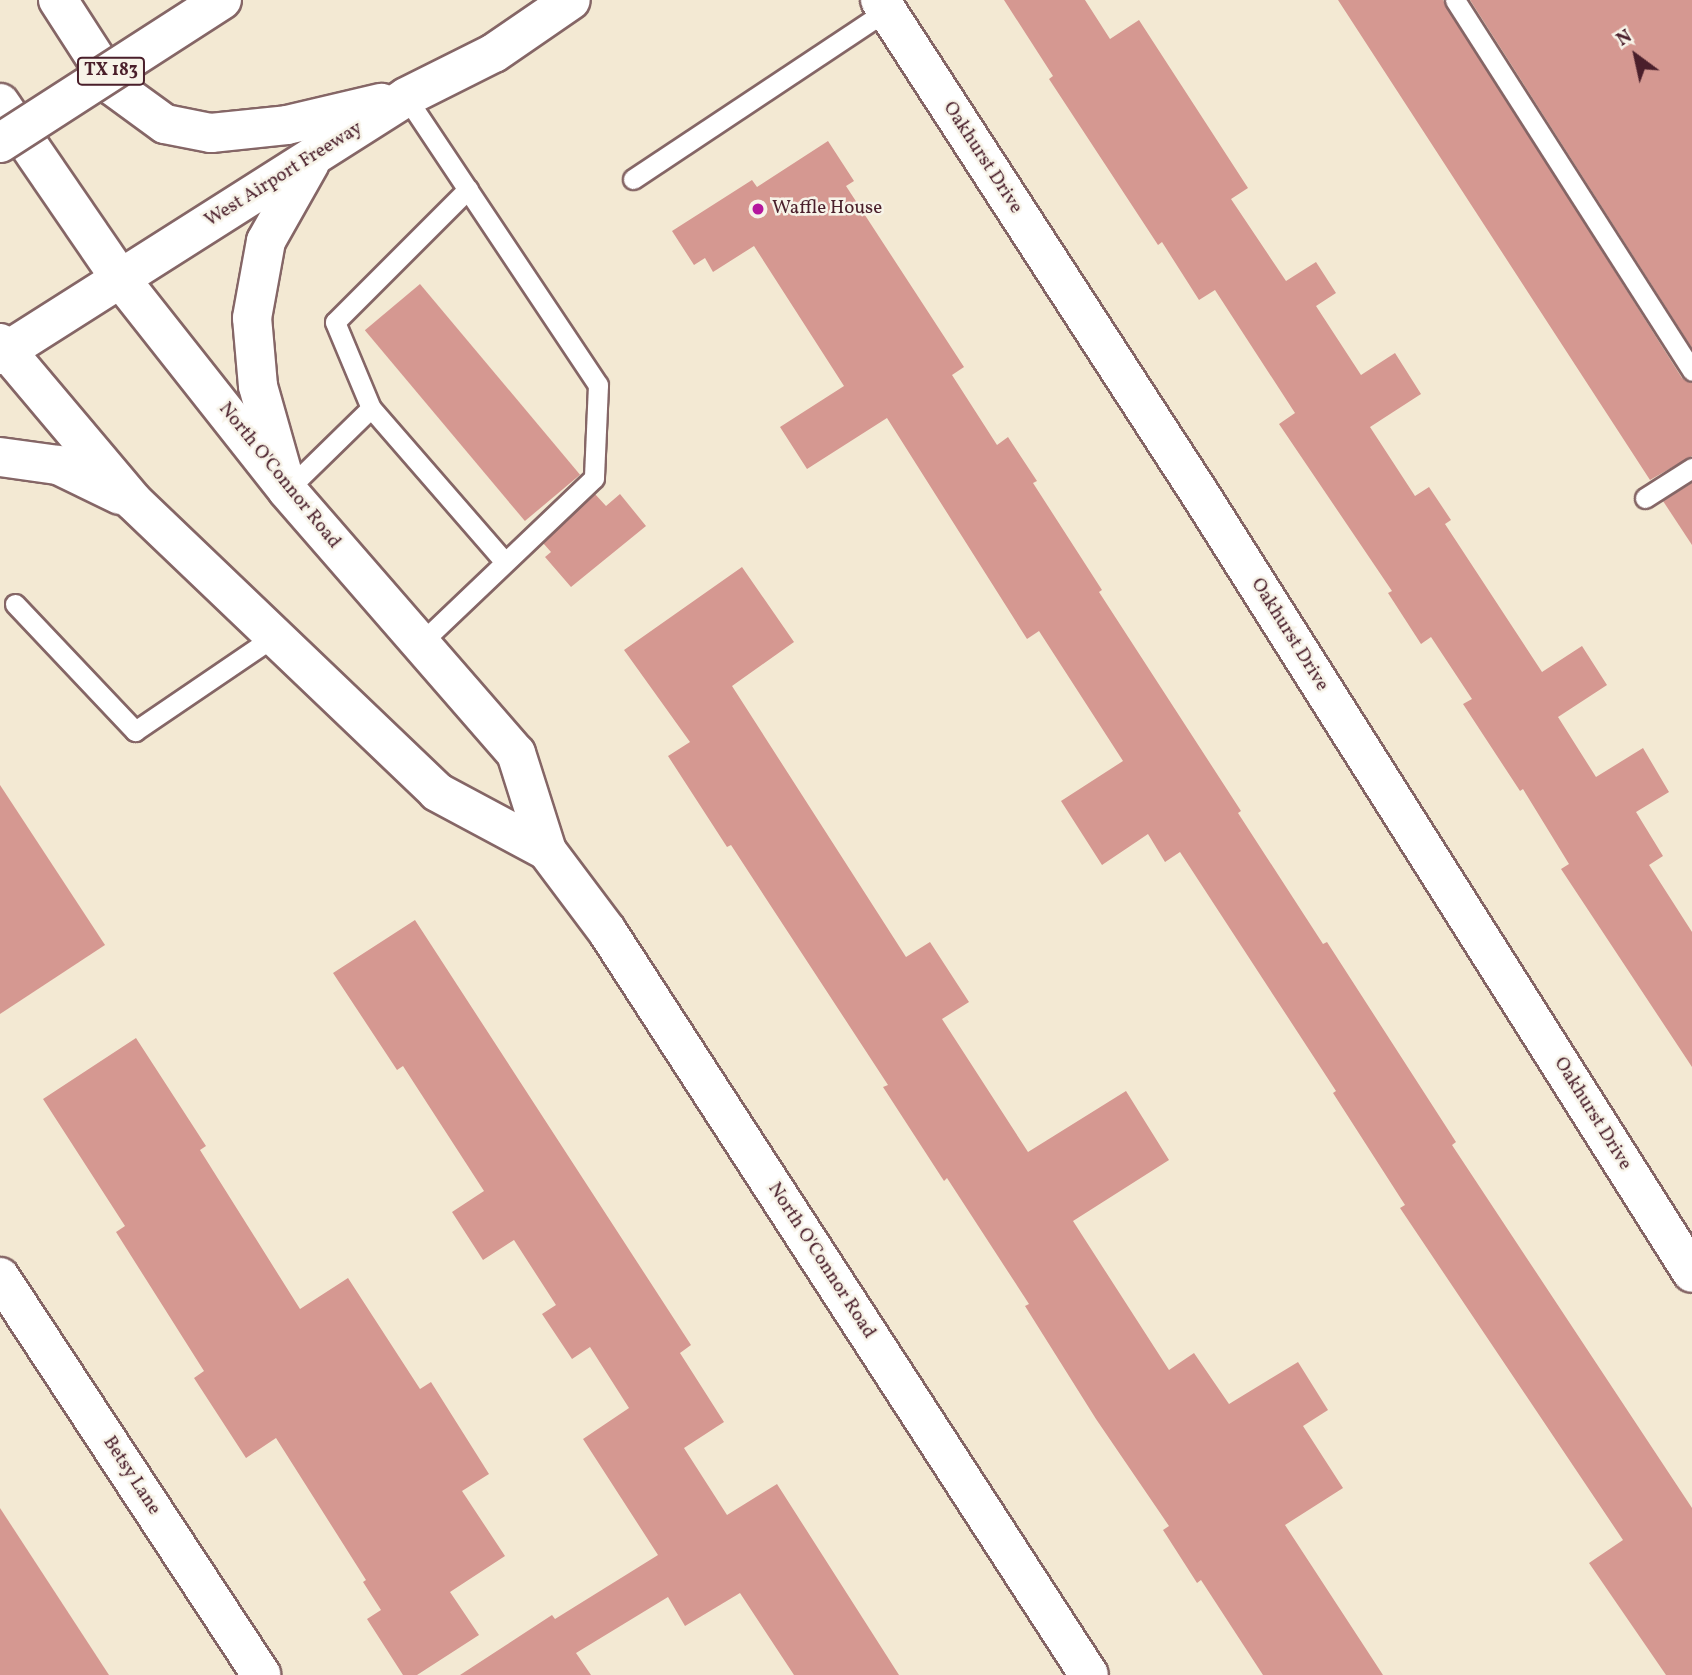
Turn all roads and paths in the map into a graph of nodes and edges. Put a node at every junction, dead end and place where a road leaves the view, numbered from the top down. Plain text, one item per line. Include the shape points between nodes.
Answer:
1 (58, 0) edge
2 (222, 0) edge
3 (572, 0) edge
4 (1455, 0) edge
5 (884, 5) edge
6 (406, 97) junction
7 (0, 103) edge
8 (0, 142) edge
9 (312, 159) junction
10 (633, 180) dead end
11 (468, 189) junction
12 (119, 277) junction
13 (2, 350) edge
14 (1692, 371) edge
15 (370, 408) junction
16 (0, 457) edge
17 (1692, 468) edge
18 (287, 490) junction
19 (1645, 498) dead end
20 (133, 501) junction
21 (505, 562) junction
22 (15, 604) dead end
23 (276, 635) junction
24 (421, 643) junction
25 (547, 851) junction
26 (1692, 1273) edge
27 (0, 1277) edge
28 (261, 1675) edge
29 (1089, 1675) edge

1 - 6 main road via 114,87 165,124 211,133 287,125
2 - 8 main road, TX 183, bridge
3 - 6 main road, West Airport Freeway via 494,53
4 - 14 lane
5 - 10 lane
5 - 26 main road, Oakhurst Drive
6 - 9 main road, West Airport Freeway
6 - 11 lane
7 - 12 main road, North O'Connor Road
9 - 12 main road, West Airport Freeway
9 - 18 main road via 266,241 252,318 258,386
11 - 15 lane via 335,321
11 - 21 lane via 598,386 594,478
12 - 13 main road, West Airport Freeway
12 - 18 main road, North O'Connor Road
13 - 20 main road, North O'Connor Road
15 - 18 lane
15 - 21 lane
16 - 20 main road via 58,466
17 - 19 lane
18 - 24 main road, North O'Connor Road
20 - 23 main road, North O'Connor Road
21 - 24 lane
22 - 23 lane via 135,731
23 - 25 main road, North O'Connor Road via 437,792
24 - 25 main road, North O'Connor Road via 516,752
25 - 29 main road, North O'Connor Road via 614,942
27 - 28 main road, Betsy Lane

